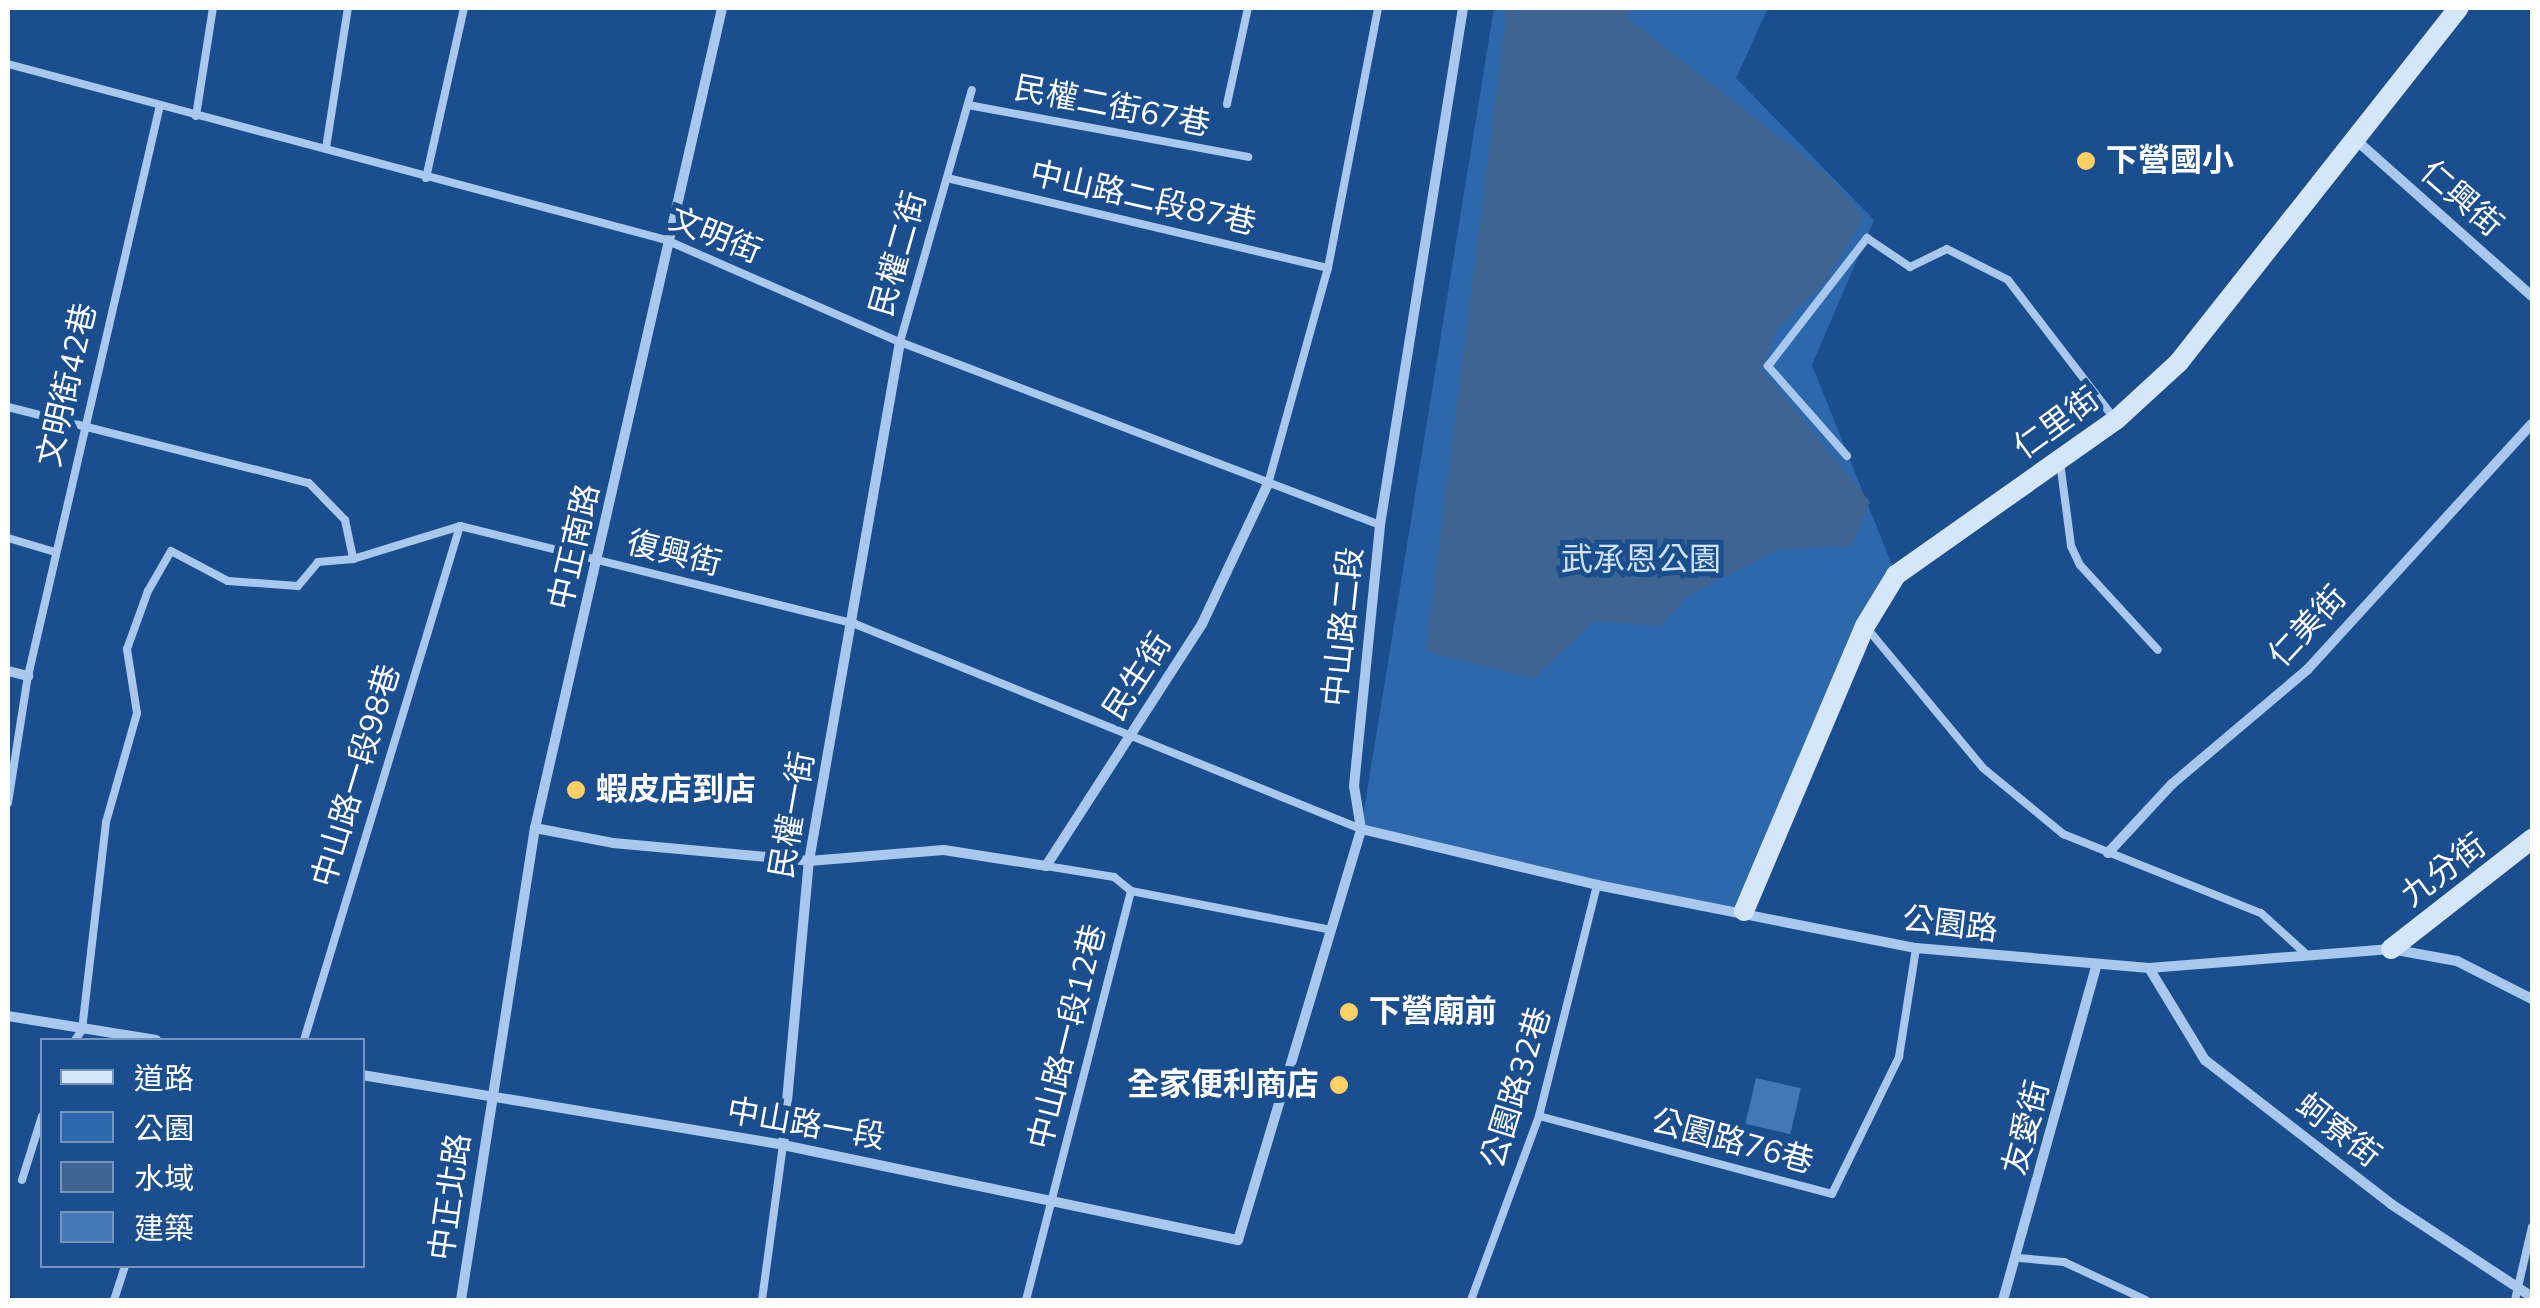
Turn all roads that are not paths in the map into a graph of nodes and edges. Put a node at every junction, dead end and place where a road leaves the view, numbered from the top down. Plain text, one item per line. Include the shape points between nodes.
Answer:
1 (214, 8) edge
2 (348, 8) edge
3 (464, 8) edge
4 (722, 8) edge
5 (1248, 8) edge
6 (1378, 8) edge
7 (1463, 8) edge
8 (2460, 8) edge
9 (8, 64) edge
10 (972, 90) dead end
11 (1227, 104) dead end
12 (160, 105) junction
13 (968, 105) junction
14 (196, 116) junction
15 (2356, 140) junction
16 (326, 148) junction
17 (1248, 157) dead end
18 (426, 178) junction
19 (947, 178) junction
20 (666, 240) junction
21 (1328, 268) junction
22 (2532, 296) edge
23 (900, 342) junction
24 (8, 407) edge
25 (2116, 420) junction
26 (2532, 424) edge
27 (83, 427) junction
28 (1847, 456) dead end
29 (2059, 460) junction
30 (1268, 484) junction
31 (1380, 525) junction
32 (460, 526) junction
33 (8, 538) edge
34 (56, 552) junction
35 (352, 559) junction
36 (598, 562) junction
37 (854, 624) junction
38 (1865, 626) junction
39 (2158, 650) dead end
40 (8, 671) edge
41 (28, 676) junction
42 (1130, 736) junction
43 (8, 803) edge
44 (535, 828) junction
45 (1361, 829) junction
46 (2532, 839) edge
47 (2108, 853) junction
48 (808, 861) junction
49 (1046, 866) junction
50 (1596, 886) junction
51 (1132, 890) junction
52 (1744, 911) junction
53 (1335, 931) junction
54 (1916, 948) junction
55 (2391, 949) junction
56 (2305, 953) junction
57 (2096, 966) junction
58 (2149, 968) junction
59 (2532, 999) edge
60 (8, 1016) edge
61 (79, 1035) edge
62 (125, 1038) edge
63 (305, 1038) edge
64 (365, 1076) edge
65 (490, 1100) junction
66 (1539, 1116) junction
67 (40, 1122) edge
68 (783, 1144) junction
69 (22, 1180) dead end
70 (1052, 1196) junction
71 (2532, 1227) edge
72 (1238, 1240) joint
73 (2019, 1258) junction
74 (125, 1268) edge
75 (2516, 1286) junction
76 (2532, 1297) edge
77 (118, 1300) edge
78 (461, 1300) edge
79 (762, 1300) edge
80 (1026, 1300) edge
81 (1471, 1300) edge
82 (2004, 1300) edge
83 (2146, 1300) edge
84 (2515, 1300) edge

1 - 14 lane
2 - 16 lane
3 - 18 lane
4 - 20 street, 中正南路
5 - 11 lane
6 - 21 lane, 民生街
7 - 31 street, 中山路二段
8 - 15 street, 仁里街
9 - 12 lane, 文明街
10 - 13 lane, 民權二街
12 - 14 lane, 文明街
12 - 27 lane, 文明街42巷
13 - 17 lane, 民權二街67巷
13 - 19 lane, 民權二街
14 - 16 lane, 文明街
15 - 22 street, 仁興街
15 - 25 street, 仁里街 via 2179,362
16 - 18 lane, 文明街
18 - 20 lane, 文明街
19 - 21 lane, 中山路二段87巷
19 - 23 lane, 民權二街
20 - 23 lane, 文明街
20 - 36 street, 中正南路
21 - 30 lane, 民生街
23 - 30 lane, 文明街
23 - 37 street, 民權一街
24 - 27 lane
25 - 28 lane via 2008,280 1947,248 1910,267 1867,238 1768,366
25 - 29 street, 仁里街
26 - 47 street, 仁美街 via 2307,670 2172,784
27 - 34 lane, 文明街42巷
27 - 35 lane via 309,483 345,520
29 - 38 street, 仁里街 via 1896,575
29 - 39 lane via 2071,546 2080,565
30 - 31 lane, 文明街
30 - 42 street, 民生街 via 1202,624
31 - 45 street, 中山路二段 via 1354,786
32 - 35 lane
32 - 36 lane, 復興街
32 - 63 lane, 中山路一段98巷
33 - 34 lane
34 - 41 lane, 文明街42巷
35 - 61 lane via 318,562 298,586 228,581 171,551 148,590 126,649 137,713 106,822
36 - 37 lane, 復興街
36 - 44 street, 中正南路
37 - 42 lane, 復興街
37 - 48 street, 民權一街
38 - 47 lane via 1982,768 2063,834
38 - 52 street, 仁里街
40 - 41 street
41 - 43 lane, 文明街42巷
42 - 45 lane, 復興街
42 - 49 street, 民生街
44 - 48 street via 613,843
44 - 65 street, 中正南路
45 - 50 street, 公園路
45 - 53 street, 中山路二段
46 - 55 street, 九分街
47 - 56 lane via 2261,913
48 - 49 street via 944,850
48 - 68 street, 民權一街
49 - 51 lane via 1114,877
50 - 52 street, 公園路
50 - 66 lane, 公園路32巷
51 - 53 lane
51 - 70 lane, 中山路一段12巷
52 - 54 street, 公園路
53 - 72 street, 中山路二段
54 - 57 street, 公園路
54 - 66 lane, 公園路76巷 via 1900,1058 1832,1194
55 - 56 street, 公園路
55 - 59 street, 公園路 via 2457,961
56 - 58 street, 公園路
57 - 58 street, 公園路
57 - 73 street, 友愛街
58 - 75 street, 蚵寮街 via 2205,1060 2391,1204
60 - 61 street
61 - 62 street
64 - 65 street, 中山路一段
65 - 68 street, 中山路一段
65 - 78 street, 中正北路
66 - 81 lane, 公園路32巷
67 - 69 lane
68 - 70 street, 中山路一段
68 - 79 lane, 民權一街
70 - 72 street, 中山路一段
70 - 80 lane, 中山路一段12巷
71 - 75 lane
73 - 82 street, 友愛街
73 - 83 lane via 2064,1262
74 - 77 lane
75 - 76 street, 蚵寮街
75 - 84 lane

